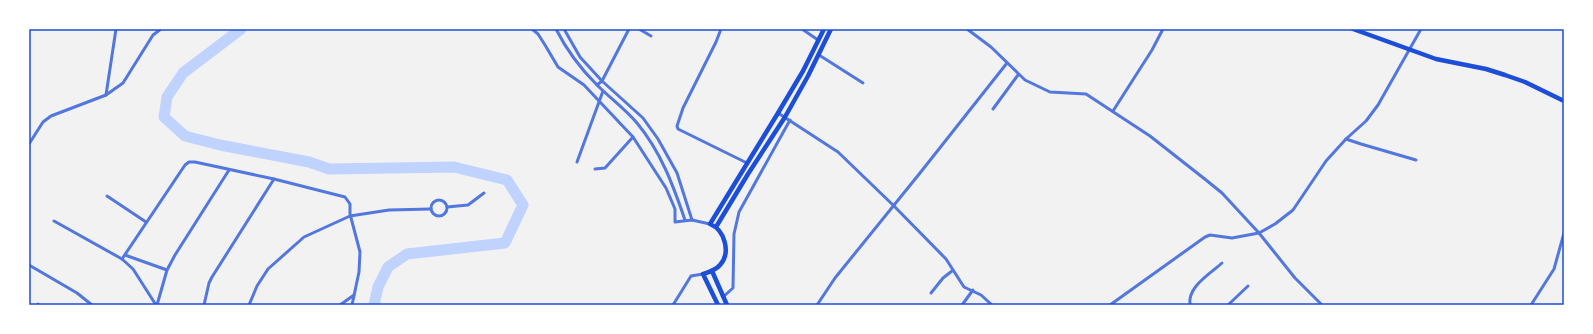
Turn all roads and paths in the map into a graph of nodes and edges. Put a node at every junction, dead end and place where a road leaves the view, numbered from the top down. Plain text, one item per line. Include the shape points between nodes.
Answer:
1 (116, 29) edge
2 (161, 29) edge
3 (532, 29) edge
4 (556, 29) edge
5 (564, 29) edge
6 (628, 29) edge
7 (639, 29) edge
8 (721, 29) edge
9 (802, 29) edge
10 (824, 29) edge
11 (831, 29) edge
12 (967, 29) edge
13 (1163, 29) edge
14 (1353, 29) edge
15 (1421, 29) edge
16 (651, 36) dead end
17 (818, 40) junction
18 (1409, 48) junction
19 (819, 55) junction
20 (1007, 63) junction
21 (1018, 75) junction
22 (602, 81) junction
23 (863, 83) dead end
24 (597, 85) junction
25 (603, 91) junction
26 (106, 95) junction
27 (1564, 101) edge
28 (600, 102) junction
29 (993, 108) dead end
30 (1113, 111) junction
31 (778, 113) junction
32 (785, 117) junction
33 (790, 120) junction
34 (633, 137) junction
35 (1346, 139) junction
36 (29, 144) edge
37 (1416, 160) dead end
38 (577, 162) dead end
39 (747, 163) junction
40 (595, 169) dead end
41 (229, 170) junction
42 (274, 178) junction
43 (484, 193) dead end
44 (107, 196) dead end
45 (894, 204) junction
46 (447, 207) junction
47 (431, 209) junction
48 (350, 216) junction
49 (685, 220) junction
50 (692, 220) junction
51 (54, 221) dead end
52 (146, 222) junction
53 (710, 224) junction
54 (716, 227) junction
55 (1259, 233) junction
56 (1564, 233) edge
57 (125, 255) junction
58 (122, 259) junction
59 (1222, 263) dead end
60 (29, 265) edge
61 (167, 270) junction
62 (952, 270) junction
63 (712, 271) junction
64 (703, 274) junction
65 (1248, 286) dead end
66 (973, 290) junction
67 (931, 293) dead end
68 (354, 295) junction
69 (723, 296) junction
70 (153, 301) junction
71 (92, 305) edge
72 (149, 305) edge
73 (156, 305) edge
74 (204, 305) edge
75 (250, 305) edge
76 (340, 305) edge
77 (352, 305) edge
78 (673, 305) edge
79 (718, 305) edge
80 (727, 305) edge
81 (817, 305) edge
82 (962, 305) edge
83 (992, 305) edge
84 (1110, 305) edge
85 (1190, 305) edge
86 (1228, 305) edge
87 (1322, 305) edge
88 (1531, 305) edge

1 - 26 street
2 - 26 street via 153,35 123,83
3 - 28 street via 558,67 576,78
4 - 24 street via 574,61
5 - 22 street via 580,57
6 - 22 street
7 - 16 street
8 - 39 street via 676,123 677,128
9 - 17 street
10 - 17 main road
11 - 19 main road
12 - 20 street
13 - 30 street
14 - 18 main road
15 - 18 street
17 - 31 main road
18 - 27 main road via 1436,59 1505,74
18 - 35 street via 1378,105 1366,121
19 - 23 street
19 - 32 main road
20 - 21 street
20 - 45 street
21 - 29 street
21 - 30 street via 1050,92 1083,93
22 - 24 street
22 - 50 street via 643,118 658,139 677,173
24 - 25 street
25 - 28 street
25 - 49 street via 636,122 662,159
26 - 36 street via 51,116 43,122
28 - 34 street
28 - 38 street
30 - 55 street via 1150,136 1222,193
31 - 32 street
31 - 39 main road
32 - 33 street
32 - 54 main road
33 - 45 street via 838,152
33 - 69 street via 739,212 734,234 733,288
34 - 40 street via 605,168
34 - 49 street via 666,188 676,209 675,222
35 - 37 street
35 - 55 street via 1326,161 1293,210
39 - 53 main road
41 - 42 street
41 - 52 street via 195,162 186,163
41 - 61 street
42 - 48 street via 345,197
42 - 74 street via 208,283
43 - 46 street via 468,205
44 - 52 street
45 - 62 street via 946,259
45 - 81 street via 835,278
46 - 47 street via 445,212 438,216
46 - 47 street via 444,202 437,200 431,205
47 - 48 street via 389,210
48 - 68 street via 360,252
48 - 75 street via 304,237 291,248 268,269 257,286
49 - 50 street
50 - 53 street
51 - 58 street
52 - 57 street
53 - 54 main road
54 - 63 main road via 724,240 725,253 721,264
55 - 84 street via 1232,238 1210,235 1205,237
55 - 87 street via 1295,278
56 - 88 street via 1554,269
57 - 58 street
57 - 61 street
58 - 70 street via 132,269
59 - 85 street via 1194,289
60 - 71 street via 77,293
61 - 73 street
62 - 66 street via 964,287
62 - 67 street
63 - 64 main road
63 - 69 main road
64 - 78 street via 691,276
64 - 79 main road
65 - 86 street
66 - 82 street
66 - 83 street
68 - 76 street
68 - 77 street
69 - 80 main road
70 - 72 street
70 - 73 street

